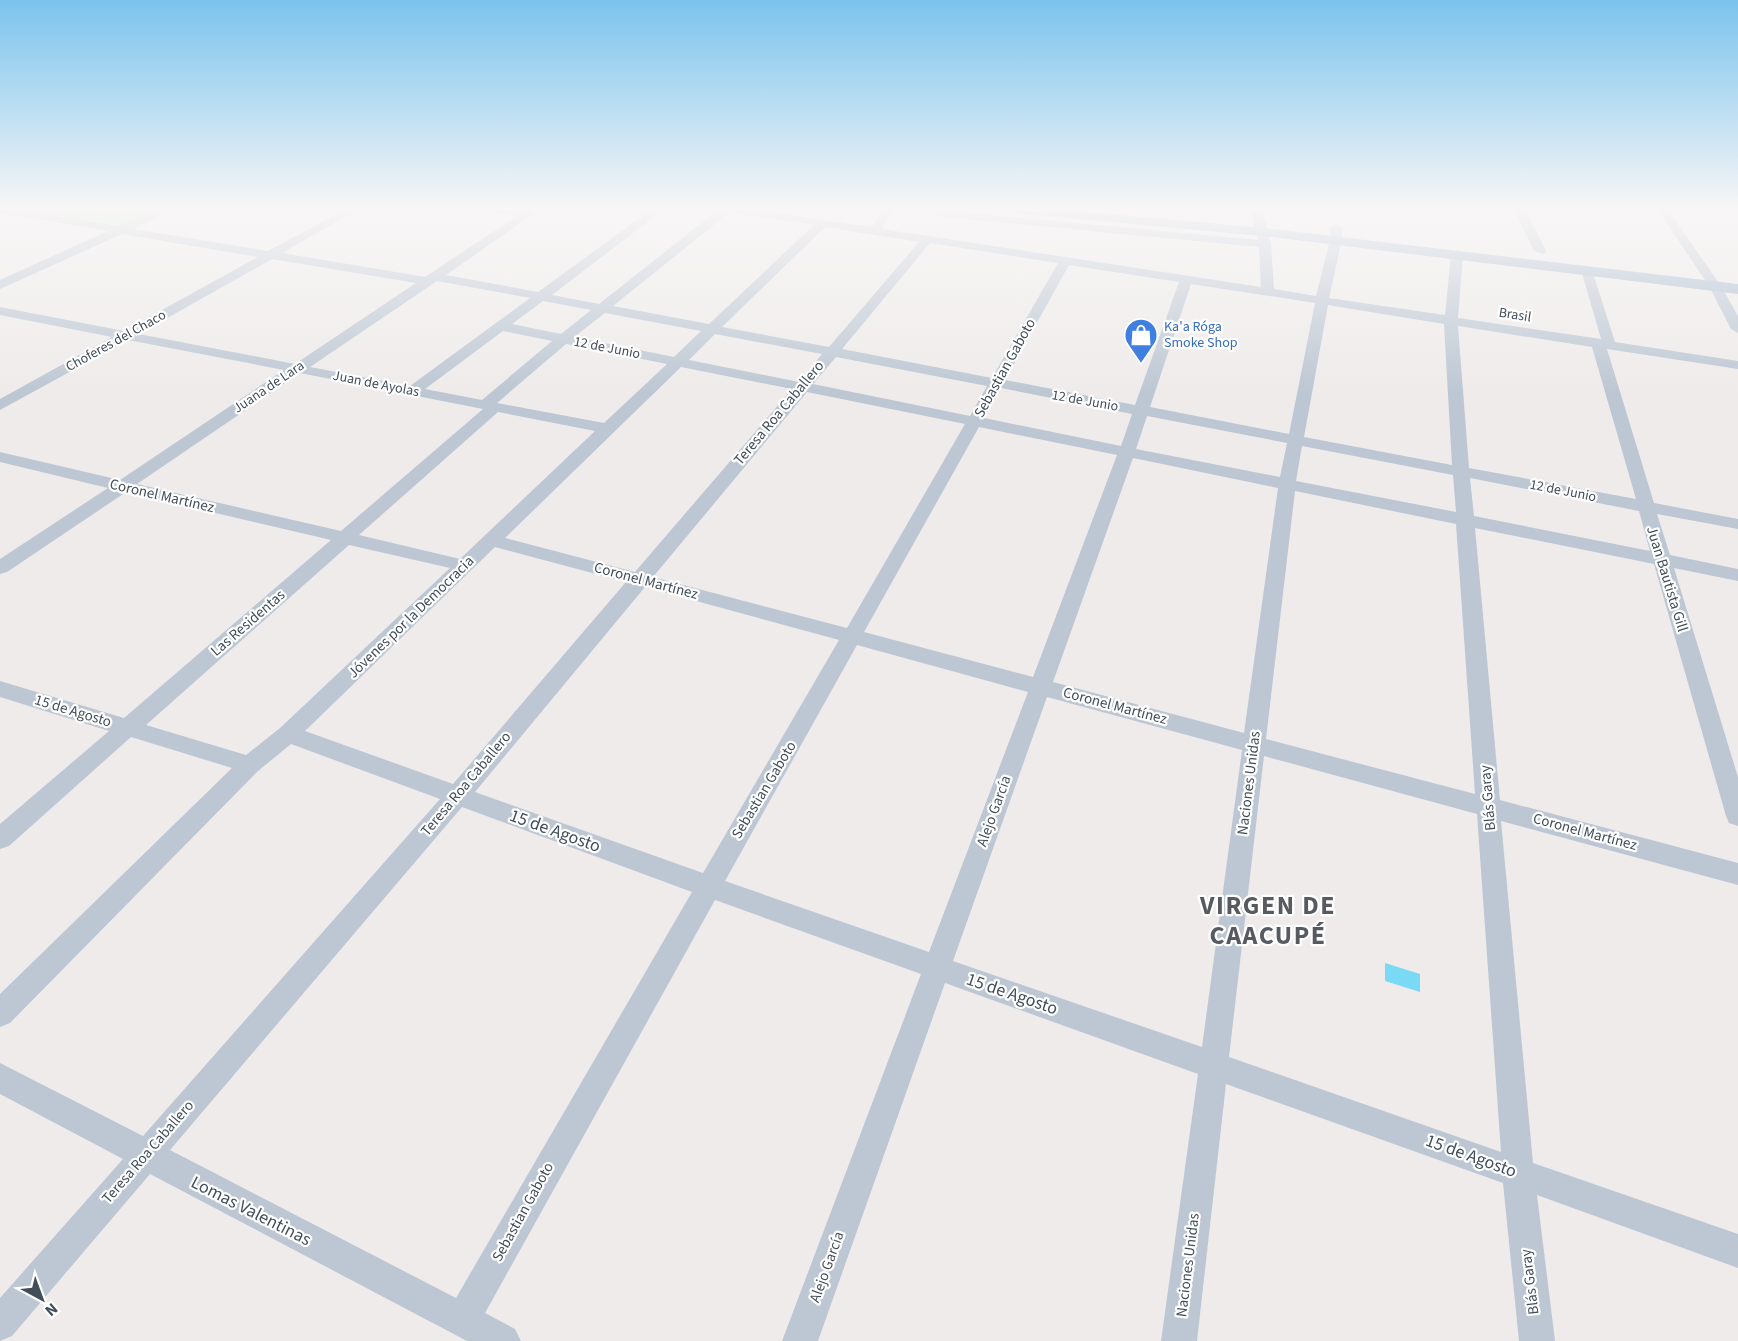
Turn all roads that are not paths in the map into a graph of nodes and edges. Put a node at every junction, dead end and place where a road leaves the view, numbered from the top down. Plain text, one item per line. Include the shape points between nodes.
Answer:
1 (34, 270) edge
2 (245, 270) edge
3 (364, 270) edge
4 (443, 270) edge
5 (577, 270) edge
6 (648, 270) edge
7 (774, 270) edge
8 (900, 270) edge
9 (1061, 270) edge
10 (1127, 270) edge
11 (1265, 270) edge
12 (1328, 270) edge
13 (1456, 270) edge
14 (1584, 270) edge
15 (1587, 270) junction
16 (1691, 270) edge
17 (1703, 271) junction
18 (1738, 276) edge
19 (429, 279) junction
20 (1186, 279) junction
21 (0, 285) edge
22 (1715, 286) junction
23 (1738, 289) edge
24 (1268, 291) junction
25 (540, 297) junction
26 (1322, 300) junction
27 (601, 309) junction
28 (0, 311) edge
29 (1451, 320) junction
30 (500, 326) junction
31 (1738, 329) edge
32 (710, 330) junction
33 (125, 336) junction
34 (563, 339) junction
35 (1604, 344) junction
36 (829, 352) junction
37 (679, 362) junction
38 (1738, 365) edge
39 (297, 369) junction
40 (996, 384) junction
41 (801, 386) junction
42 (411, 392) junction
43 (0, 405) edge
44 (490, 406) junction
45 (1141, 411) junction
46 (975, 421) junction
47 (610, 429) junction
48 (1294, 439) junction
49 (1127, 451) junction
50 (0, 457) edge
51 (1461, 471) junction
52 (1287, 484) junction
53 (121, 486) junction
54 (1644, 506) junction
55 (1465, 520) junction
56 (1738, 524) edge
57 (344, 539) junction
58 (492, 540) junction
59 (1661, 559) junction
60 (465, 566) junction
61 (0, 568) edge
62 (1738, 575) edge
63 (640, 580) junction
64 (854, 637) junction
65 (1040, 686) junction
66 (0, 689) edge
67 (128, 727) junction
68 (288, 734) junction
69 (1254, 743) junction
70 (250, 765) junction
71 (457, 796) junction
72 (1489, 806) junction
73 (1738, 816) edge
74 (0, 839) edge
75 (1738, 874) edge
76 (706, 886) junction
77 (937, 968) junction
78 (0, 1013) edge
79 (1214, 1065) junction
80 (0, 1078) edge
81 (144, 1156) junction
82 (1518, 1173) junction
83 (1738, 1251) edge
84 (462, 1320) junction
85 (0, 1324) edge
86 (503, 1341) edge
87 (800, 1341) edge
88 (1179, 1341) edge
89 (1537, 1341) edge

1 - 21 street
2 - 33 street, Choferes del Chaco
3 - 19 street, 12 de Junio
4 - 19 street, Juana de Lara
5 - 25 street
6 - 27 street, Las Residentas
7 - 32 street, Jóvenes por la Democracia
8 - 36 street, Teresa Roa Caballero
9 - 40 street, Sebastian Gaboto
10 - 20 street, Brasil
11 - 24 street
12 - 26 street, Naciones Unidas
13 - 29 street, Blás Garay
14 - 15 main road
15 - 22 main road
15 - 35 street, Juan Bautista Gill
16 - 17 main road
17 - 18 main road
17 - 22 street
19 - 25 street, 12 de Junio
19 - 39 street, Juana de Lara
20 - 24 street, Brasil
20 - 45 street, Alejo García
22 - 23 main road
22 - 31 street
24 - 26 street, Brasil
25 - 27 street, 12 de Junio
25 - 30 street
26 - 29 street, Brasil
26 - 48 street, Naciones Unidas
27 - 32 street, 12 de Junio
27 - 34 street, Las Residentas
28 - 33 street, Juan de Ayolas
29 - 35 street, Brasil
29 - 51 street, Blás Garay
30 - 34 street, 12 de Junio
30 - 42 street
32 - 36 street, 12 de Junio
32 - 37 street, Jóvenes por la Democracia
33 - 39 street, Juan de Ayolas
33 - 43 street, Choferes del Chaco
34 - 37 street, 12 de Junio
34 - 44 street, Las Residentas
35 - 38 street, Brasil
35 - 54 street, Juan Bautista Gill
36 - 40 street, 12 de Junio
36 - 41 street, Teresa Roa Caballero
37 - 41 street, 12 de Junio
37 - 47 street, Jóvenes por la Democracia
39 - 42 street, Juan de Ayolas
39 - 53 street, Juana de Lara
40 - 45 street, 12 de Junio
40 - 46 street, Sebastian Gaboto
41 - 46 street, 12 de Junio
41 - 63 street, Teresa Roa Caballero
42 - 44 street, Juan de Ayolas
44 - 47 street, Juan de Ayolas
44 - 57 street, Las Residentas
45 - 48 street, 12 de Junio
45 - 49 street, Alejo García
46 - 49 street, 12 de Junio
46 - 64 street, Sebastian Gaboto
47 - 58 street, Jóvenes por la Democracia
48 - 51 street, 12 de Junio
48 - 52 street, Naciones Unidas
49 - 52 street, 12 de Junio
49 - 65 street, Alejo García
50 - 53 street, Coronel Martínez
51 - 54 street, 12 de Junio
51 - 55 street, Blás Garay
52 - 55 street, 12 de Junio
52 - 69 street, Naciones Unidas
53 - 57 street, Coronel Martínez
53 - 61 street, Juana de Lara
54 - 56 street, 12 de Junio
54 - 59 street, Juan Bautista Gill
55 - 59 street, 12 de Junio
55 - 72 street, Blás Garay
57 - 60 street, Coronel Martínez
57 - 67 street, Las Residentas
58 - 60 street, Jóvenes por la Democracia
58 - 63 street, Coronel Martínez
59 - 62 street, 12 de Junio
59 - 73 street, Juan Bautista Gill
60 - 68 street, Jóvenes por la Democracia
63 - 64 street, Coronel Martínez
63 - 71 street, Teresa Roa Caballero
64 - 65 street, Coronel Martínez
64 - 76 street, Sebastian Gaboto
65 - 69 street, Coronel Martínez
65 - 77 street, Alejo García
66 - 67 street, 15 de Agosto
67 - 70 street, 15 de Agosto
67 - 74 street, Las Residentas
68 - 70 street, Jóvenes por la Democracia
68 - 71 street, 15 de Agosto
69 - 72 street, Coronel Martínez
69 - 79 street, Naciones Unidas
70 - 78 street, Jóvenes por la Democracia
71 - 76 street, 15 de Agosto
71 - 81 street, Teresa Roa Caballero
72 - 75 street, Coronel Martínez
72 - 82 street, Blás Garay
76 - 77 street, 15 de Agosto
76 - 84 street, Sebastian Gaboto
77 - 79 street, 15 de Agosto
77 - 87 street, Alejo García
79 - 82 street, 15 de Agosto
79 - 88 street, Naciones Unidas
80 - 81 street, Lomas Valentinas
81 - 84 street, Lomas Valentinas
81 - 85 street, Teresa Roa Caballero
82 - 83 street, 15 de Agosto
82 - 89 street, Blás Garay
84 - 86 street, Lomas Valentinas

